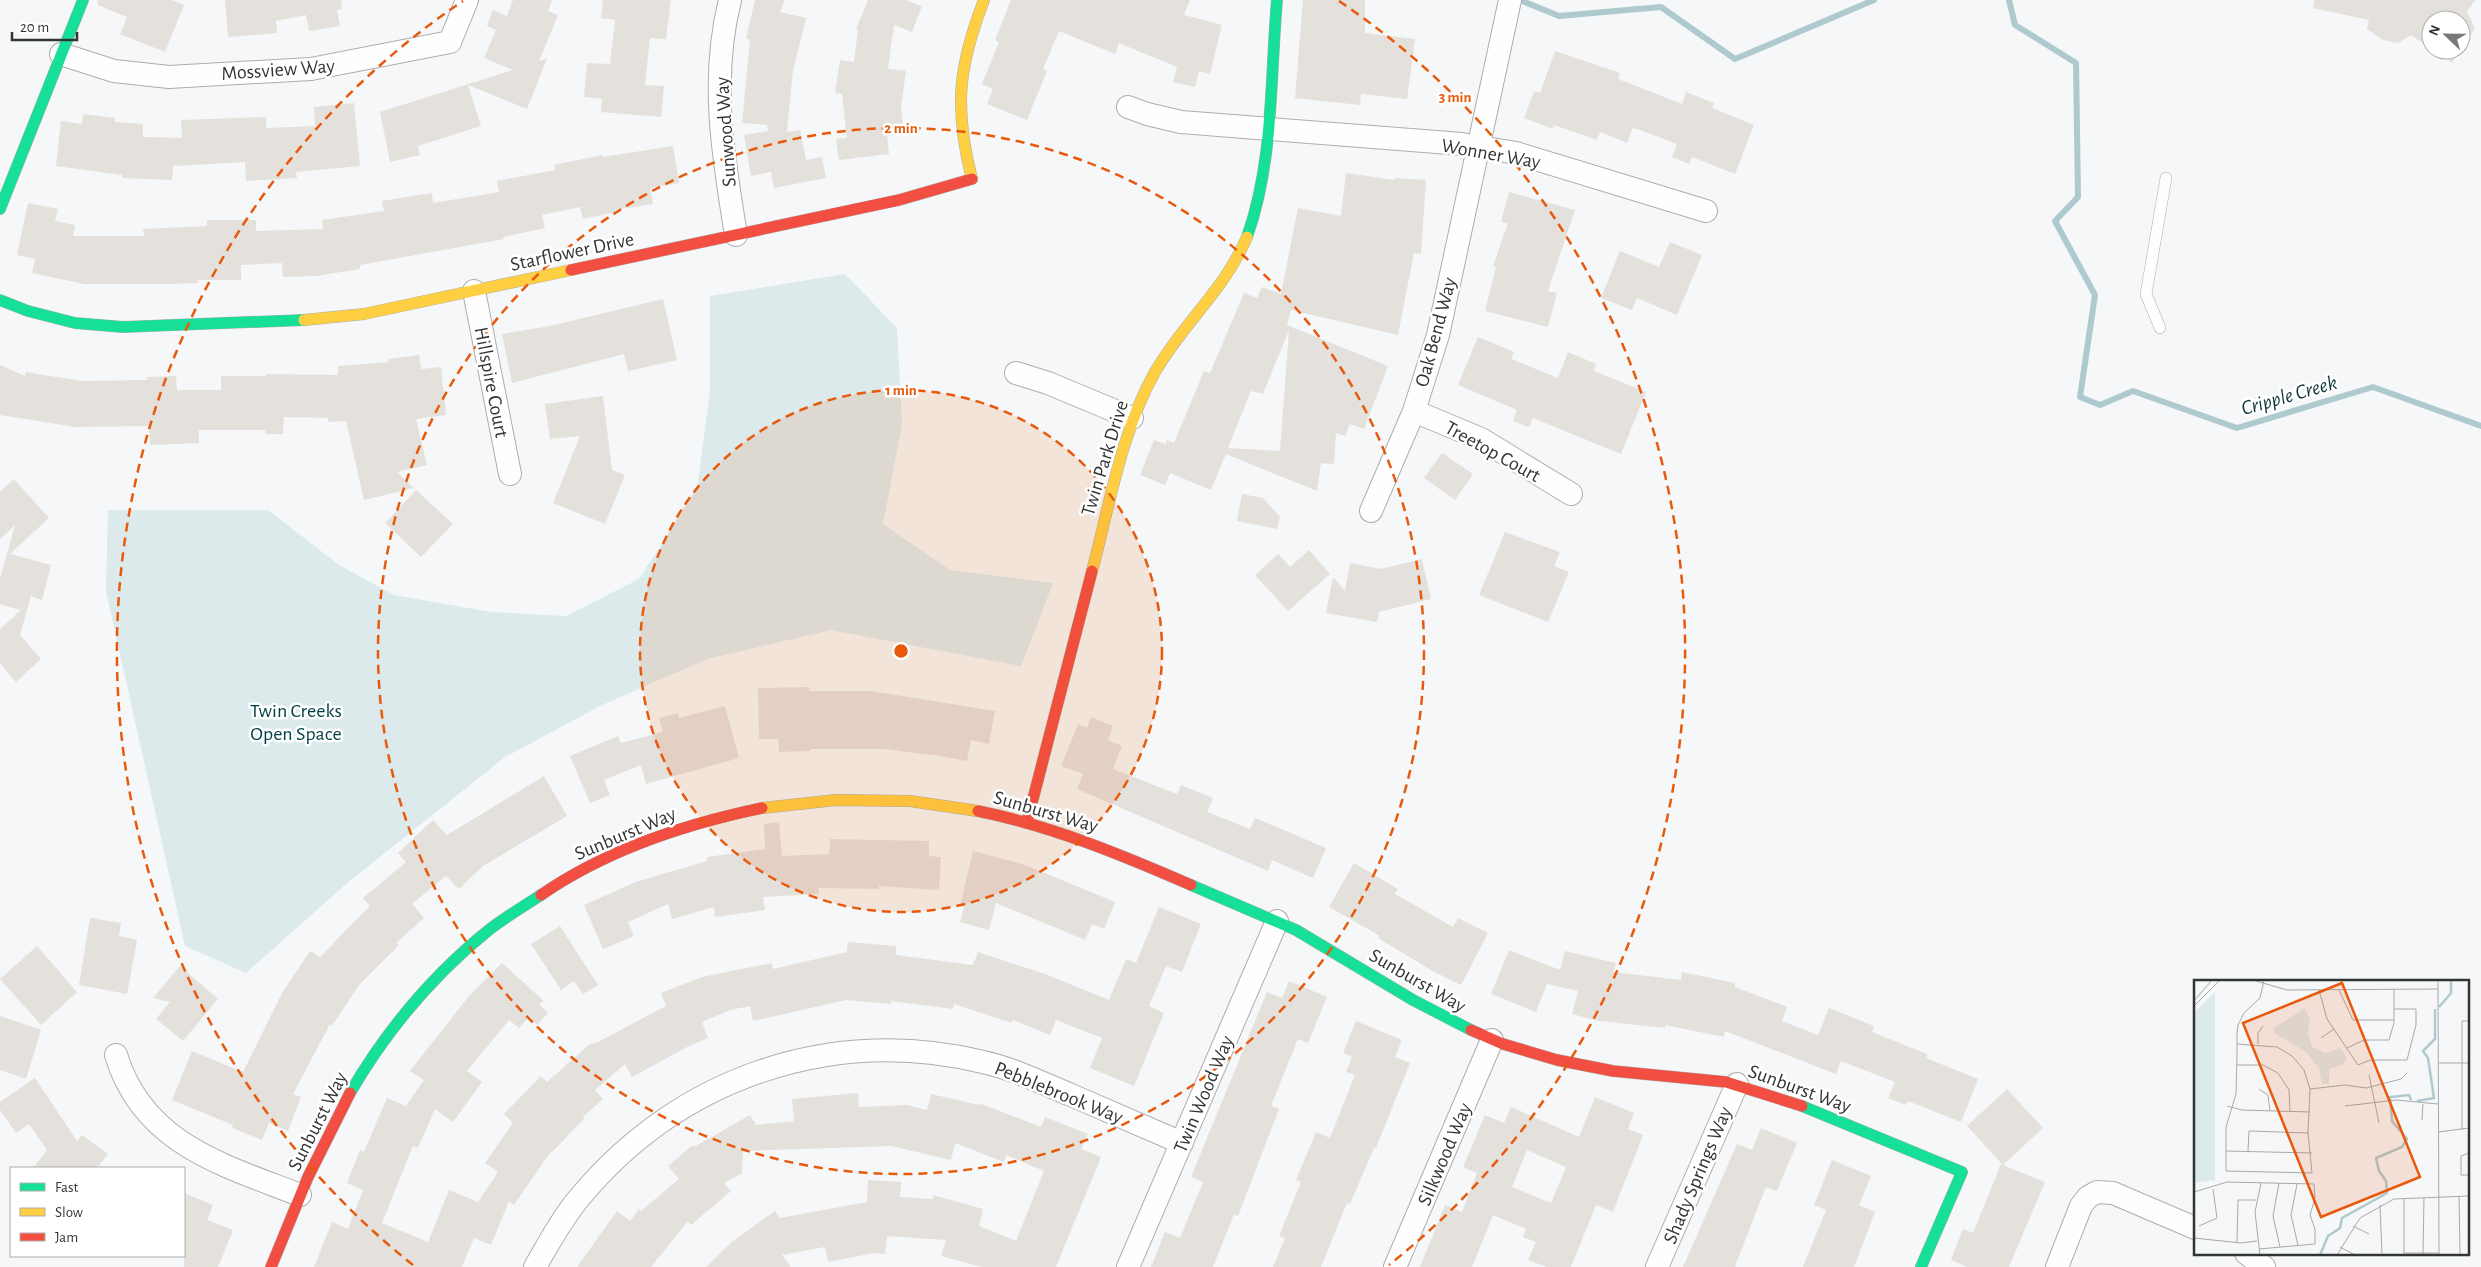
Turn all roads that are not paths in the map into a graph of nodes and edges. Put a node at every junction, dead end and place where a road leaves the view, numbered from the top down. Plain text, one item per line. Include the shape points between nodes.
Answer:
1 (82, 0) edge
2 (467, 0) edge
3 (730, 0) edge
4 (984, 0) edge
5 (1277, 0) edge
6 (1510, 0) edge
7 (61, 54) junction
8 (1128, 107) dead end
9 (1269, 130) junction
10 (1479, 147) junction
11 (2166, 178) dead end
12 (0, 210) edge
13 (1706, 211) dead end
14 (736, 235) junction
15 (474, 291) junction
16 (0, 300) edge
17 (2160, 328) dead end
18 (1016, 373) dead end
19 (1414, 411) junction
20 (1132, 418) junction
21 (510, 474) dead end
22 (1571, 494) dead end
23 (1371, 511) dead end
24 (1027, 822) junction
25 (1278, 921) junction
26 (1492, 1040) junction
27 (116, 1055) dead end
28 (1737, 1084) junction
29 (1182, 1143) junction
30 (300, 1195) junction
31 (2194, 1228) edge
32 (2247, 1254) edge
33 (272, 1267) edge
34 (535, 1267) edge
35 (1128, 1267) edge
36 (1395, 1267) edge
37 (1658, 1267) edge
38 (1921, 1267) edge
39 (2056, 1267) edge
40 (2264, 1267) edge

1 - 7 street
2 - 7 street, Mossview Way via 450,42 311,69 151,76 114,71
3 - 14 street, Sunwood Way via 720,56 718,100 721,143
4 - 14 street, Starflower Drive via 965,52 959,90 963,150 972,180 899,200
5 - 9 street, Twin Park Drive
6 - 10 street, Oak Bend Way
7 - 12 street
8 - 9 street, Wonner Way via 1181,122
9 - 10 street, Wonner Way
9 - 20 street, Twin Park Drive via 1260,200 1247,237 1229,272 1173,344 1147,384
10 - 13 street, Wonner Way via 1516,153
10 - 19 street, Oak Bend Way via 1438,335
11 - 17 lane via 2146,294
14 - 15 street, Starflower Drive
15 - 16 street, Starflower Drive via 364,314 323,319 123,327 75,323
15 - 21 street, Hillspire Court
18 - 20 street
19 - 22 street, Treetop Court via 1481,439
19 - 23 street, Oak Bend Way
20 - 24 street, Twin Park Drive
24 - 25 street, Sunburst Way via 1108,849
24 - 30 street, Sunburst Way via 970,809 908,801 845,800 783,805 702,822 642,842 586,868 498,924 415,1001 353,1085
25 - 26 street, Sunburst Way via 1407,998
25 - 29 street, Twin Wood Way
26 - 28 street, Sunburst Way via 1575,1064
26 - 36 street, Silkwood Way
27 - 30 street via 134,1097 153,1121 177,1140 220,1163
28 - 37 street, Shady Springs Way
28 - 38 street, Sunburst Way via 1781,1097 1962,1172
29 - 34 street, Pebblebrook Way via 1023,1074 984,1062 902,1050 821,1055 781,1064 742,1078 697,1099 642,1135 579,1198
29 - 35 street, Twin Wood Way
30 - 33 street, Sunburst Way
31 - 39 street via 2113,1193 2097,1192 2081,1206
32 - 40 street

